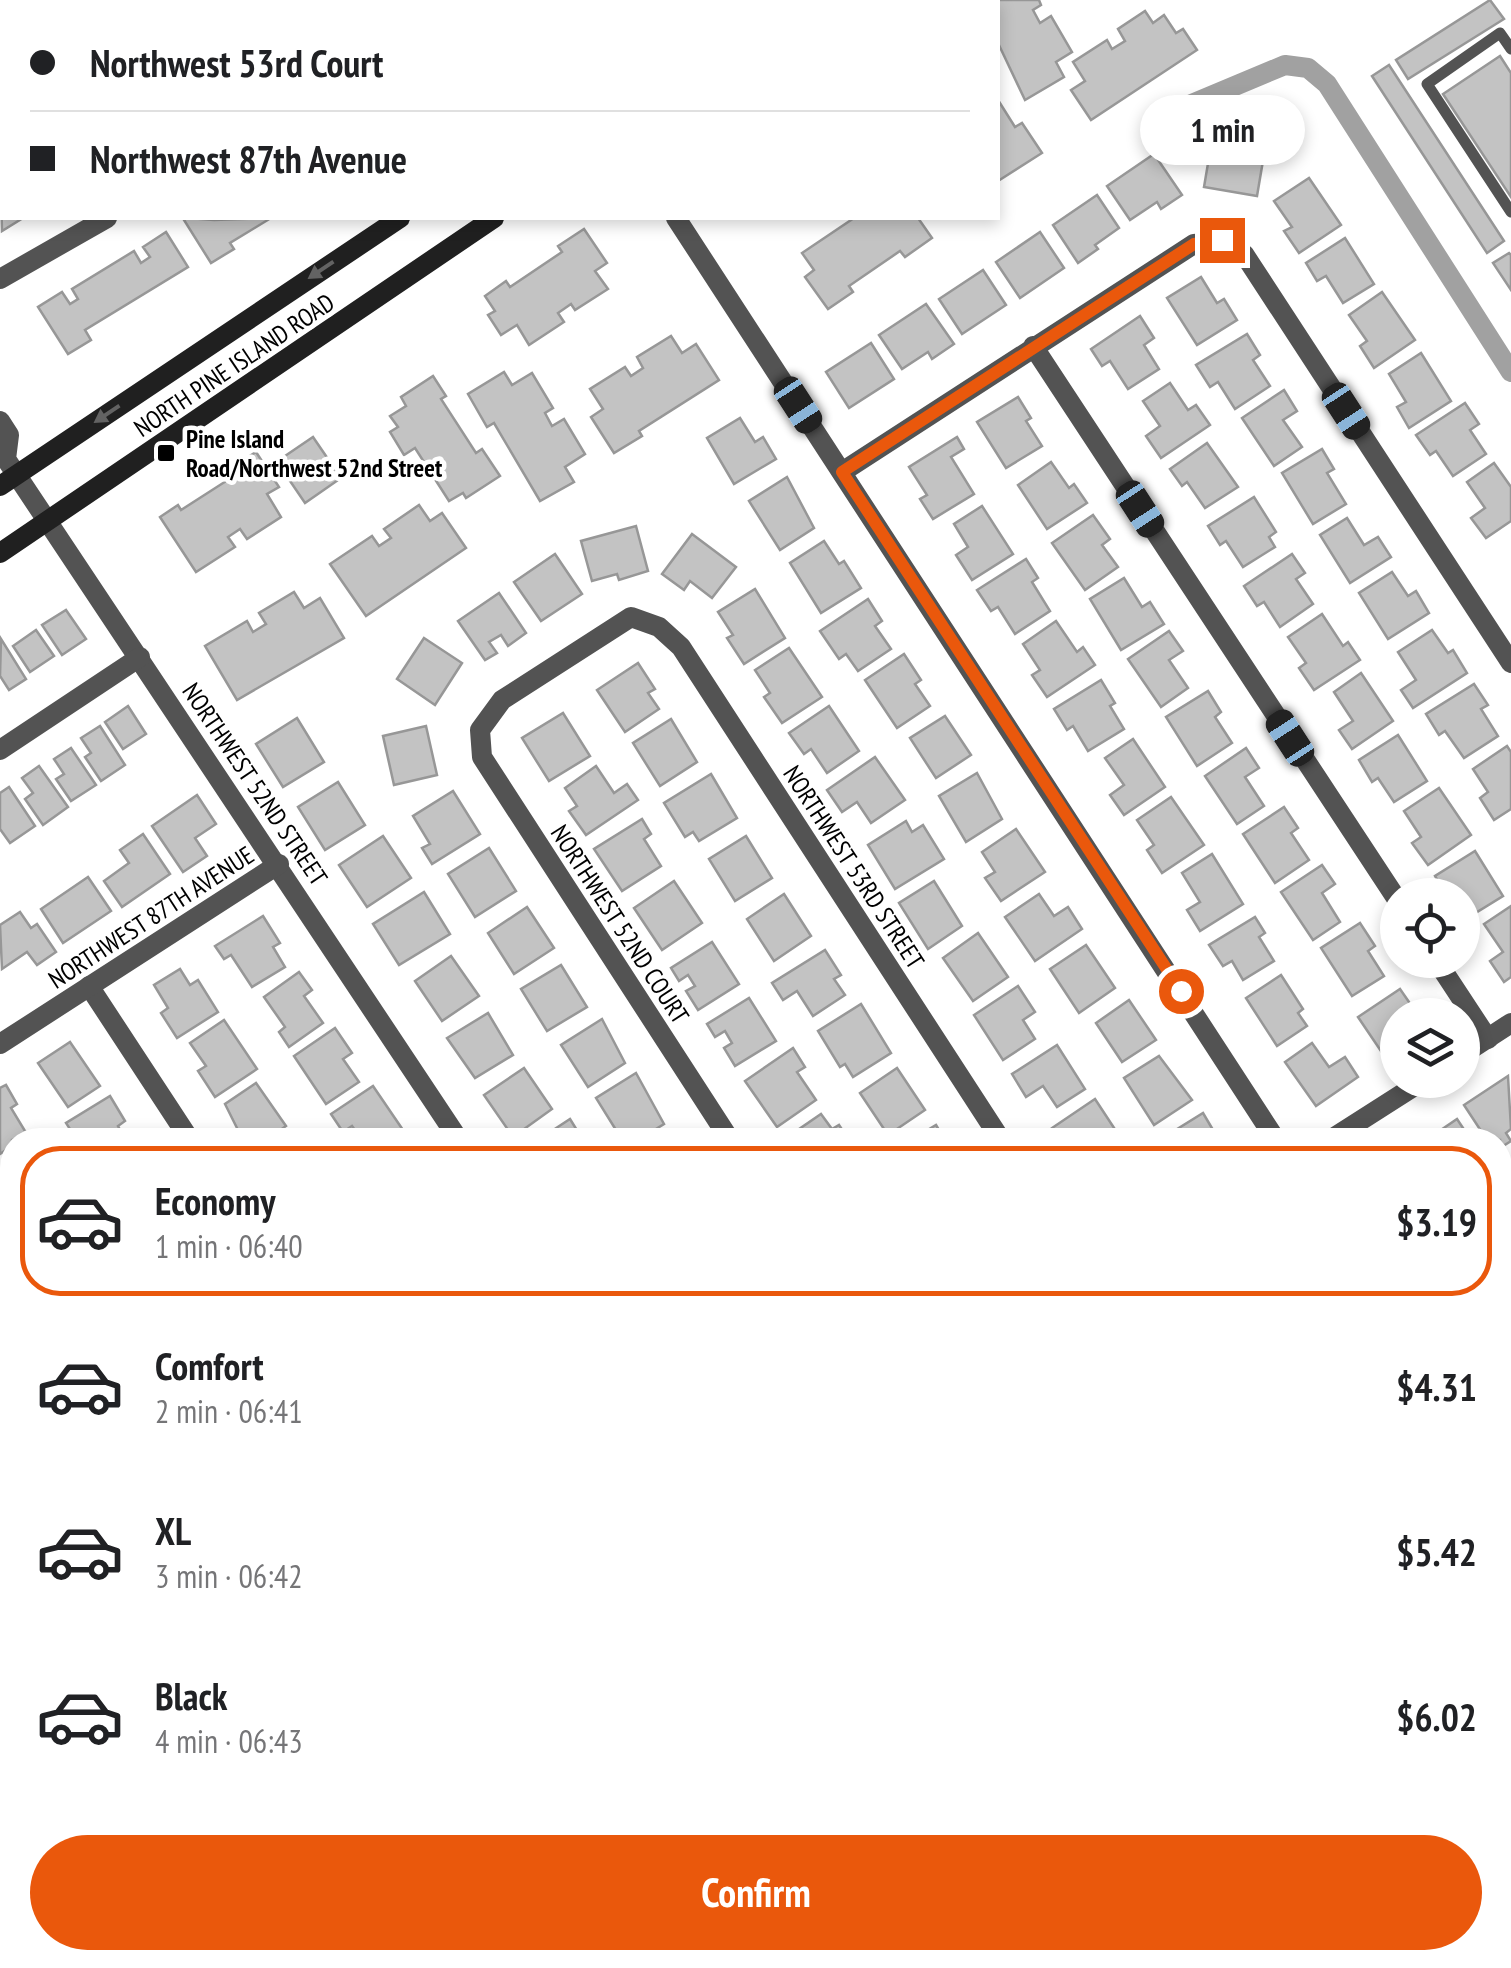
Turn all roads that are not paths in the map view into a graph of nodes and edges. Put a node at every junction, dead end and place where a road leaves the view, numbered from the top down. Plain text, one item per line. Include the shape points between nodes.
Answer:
1 (1511, 50) edge
2 (1511, 212) edge
3 (103, 220) edge
4 (397, 220) edge
5 (491, 220) edge
6 (677, 220) edge
7 (0, 279) edge
8 (1033, 346) junction
9 (0, 421) edge
10 (6, 469) edge
11 (842, 472) junction
12 (48, 521) junction
13 (0, 553) edge
14 (660, 628) joint
15 (140, 657) junction
16 (1511, 663) edge
17 (0, 750) edge
18 (279, 864) junction
19 (1382, 878) edge
20 (1448, 978) edge
21 (89, 986) junction
22 (1511, 1023) edge
23 (1488, 1039) junction
24 (0, 1044) edge
25 (1480, 1044) edge
26 (1396, 1098) edge
27 (182, 1128) edge
28 (451, 1128) edge
29 (722, 1128) edge
30 (993, 1128) edge
31 (1268, 1128) edge
32 (1349, 1128) edge

1 - 2 lane via 1500,33 1427,84
3 - 7 street
4 -> 10 main road, NORTH PINE ISLAND ROAD
5 - 12 main road, NORTH PINE ISLAND ROAD
6 - 11 street
8 - 11 street
8 - 16 street via 1194,244 1222,240 1244,254
8 - 19 street
9 - 10 street, NORTHWEST 52ND STREET via 9,435
10 - 12 street, NORTHWEST 52ND STREET
11 - 31 street
12 - 13 main road, NORTH PINE ISLAND ROAD
12 - 15 street, NORTHWEST 52ND STREET
14 - 29 street, NORTHWEST 52ND COURT via 631,618 502,700 480,730 482,757
14 - 30 street, NORTHWEST 53RD STREET via 682,647
15 - 17 street
15 - 18 street, NORTHWEST 52ND STREET
18 - 21 street, NORTHWEST 87TH AVENUE
18 - 28 street, NORTHWEST 52ND STREET
20 - 23 street
21 - 24 street, NORTHWEST 87TH AVENUE
21 - 27 street
22 - 23 street
23 - 25 street
26 - 32 street

